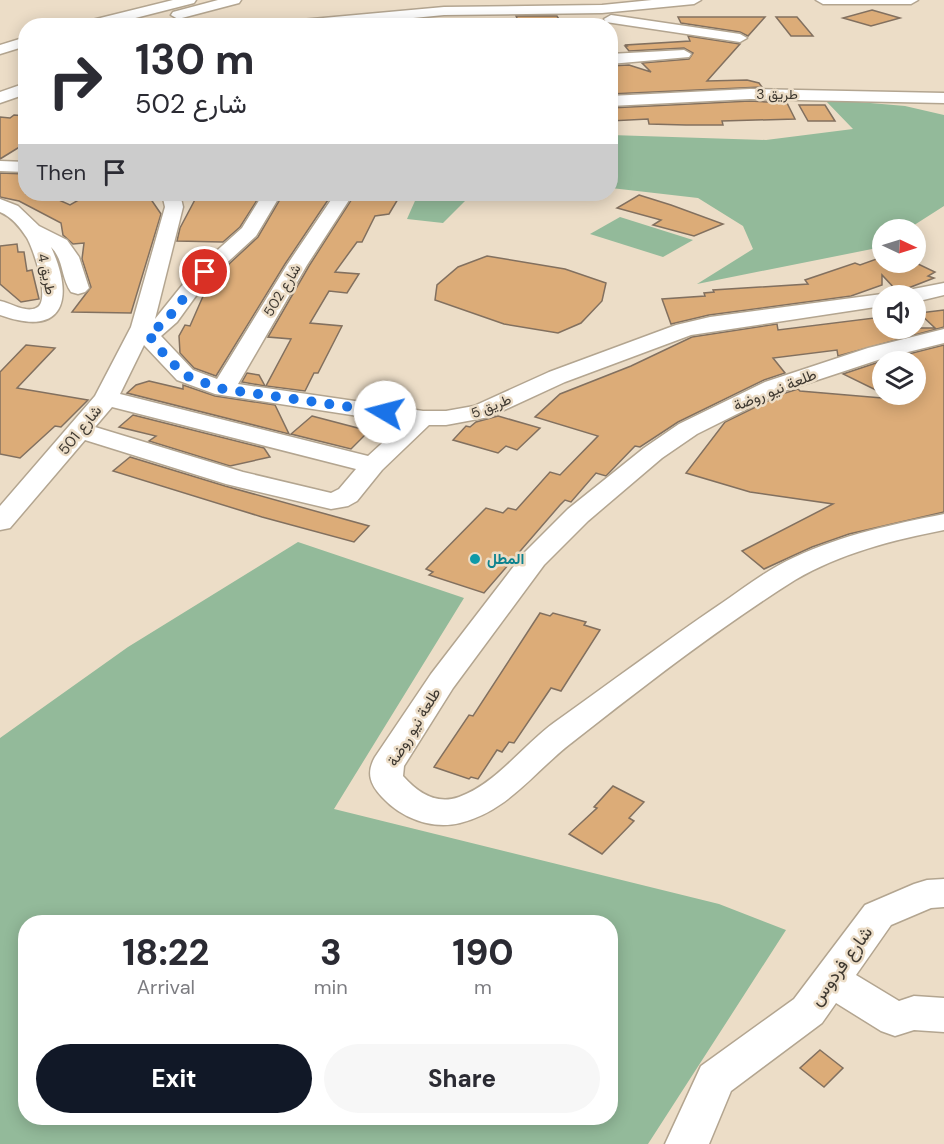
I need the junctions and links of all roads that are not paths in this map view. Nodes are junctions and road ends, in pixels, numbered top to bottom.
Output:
1 (189, 0) edge
2 (234, 0) edge
3 (694, 0) edge
4 (823, 0) edge
5 (911, 0) edge
6 (470, 5) edge
7 (553, 10) junction
8 (178, 15) dead end
9 (117, 18) edge
10 (352, 18) edge
11 (503, 18) edge
12 (606, 18) edge
13 (618, 20) edge
14 (740, 38) dead end
15 (18, 44) edge
16 (0, 50) edge
17 (684, 54) dead end
18 (618, 58) edge
19 (18, 91) edge
20 (0, 98) edge
21 (944, 98) edge
22 (618, 101) edge
23 (0, 107) edge
24 (18, 108) edge
25 (0, 166) edge
26 (18, 167) edge
27 (173, 201) edge
28 (268, 201) edge
29 (339, 201) edge
30 (0, 205) edge
31 (31, 230) junction
32 (78, 288) dead end
33 (944, 290) edge
34 (926, 293) edge
35 (872, 301) edge
36 (0, 307) edge
37 (145, 330) junction
38 (944, 336) edge
39 (223, 389) junction
40 (106, 398) junction
41 (423, 418) junction
42 (80, 430) junction
43 (373, 465) junction
44 (0, 522) edge
45 (944, 522) edge
46 (944, 893) edge
47 (831, 979) junction
48 (944, 1015) edge
49 (687, 1144) edge

1 - 9 street
2 - 8 street
3 - 7 street
4 - 5 street
6 - 7 street
6 - 10 street
6 - 11 street
7 - 12 street
13 - 14 street
15 - 16 street
17 - 18 street
19 - 20 street
21 - 22 street, طريق 3
23 - 24 street
25 - 26 street
27 - 37 street
28 - 37 street
29 - 39 street, شارع 502
30 - 31 street, طريق 4
31 - 32 street
31 - 36 street, طريق 4
33 - 34 street
35 - 41 street, طريق 5
37 - 39 street, طريق 5
37 - 40 street, شارع 501
38 - 45 street, طلعة نيو روضة
39 - 41 street, طريق 5
40 - 42 street, شارع 501
40 - 43 street
41 - 43 street
42 - 43 street
42 - 44 street, شارع 501
46 - 47 street, شارع فردوس
47 - 48 street
47 - 49 street, شارع فردوس

